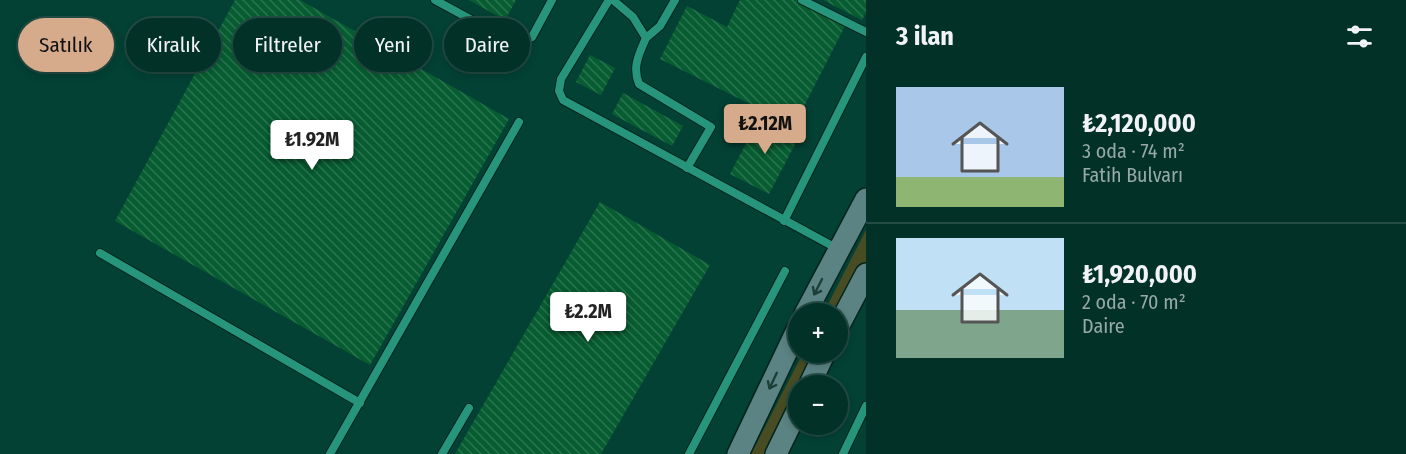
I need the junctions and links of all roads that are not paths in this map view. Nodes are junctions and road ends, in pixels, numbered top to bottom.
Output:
1 (435, 0) edge
2 (552, 0) edge
3 (611, 0) edge
4 (675, 0) edge
5 (802, 0) edge
6 (866, 32) edge
7 (646, 38) junction
8 (866, 57) edge
9 (519, 122) dead end
10 (687, 168) junction
11 (866, 199) edge
12 (784, 221) junction
13 (838, 249) junction
14 (100, 253) dead end
15 (785, 271) dead end
16 (866, 274) edge
17 (811, 303) edge
18 (848, 308) edge
19 (788, 349) edge
20 (360, 403) junction
21 (866, 406) edge
22 (469, 408) dead end
23 (788, 429) edge
24 (330, 454) edge
25 (442, 454) edge
26 (689, 454) edge
27 (738, 454) edge
28 (776, 454) edge
29 (843, 454) edge

1 - 2 lane
3 - 7 lane
3 - 10 lane
4 - 7 lane
5 - 6 lane
7 - 10 lane
8 - 12 lane
9 - 20 lane
10 - 12 lane
11 - 13 main road
12 - 13 lane
13 -> 17 main road
14 - 20 lane
15 - 26 lane
16 - 18 main road
19 -> 27 main road
20 - 24 lane
21 - 29 lane
22 - 25 lane
23 - 28 main road

